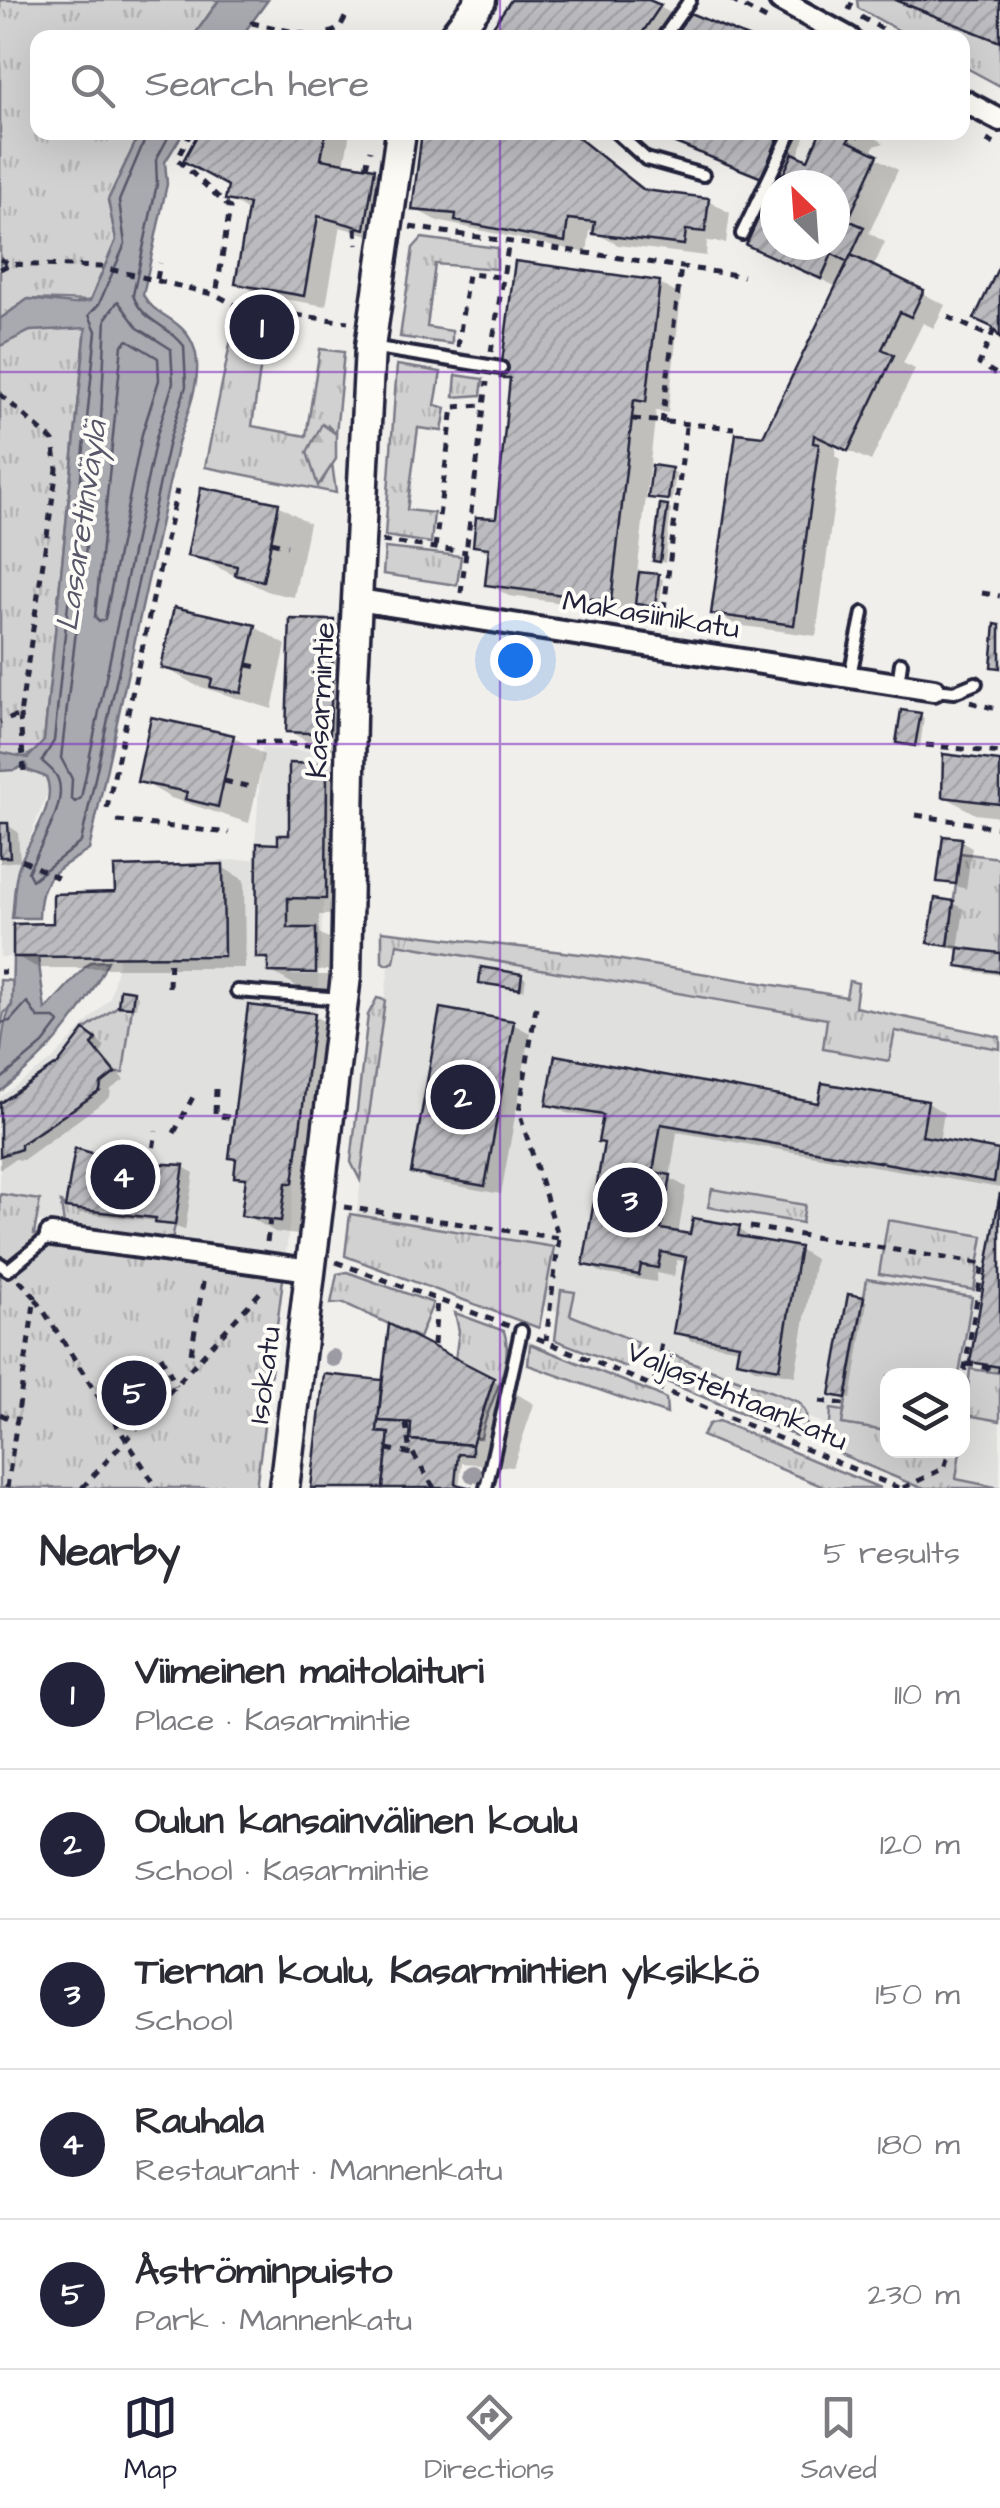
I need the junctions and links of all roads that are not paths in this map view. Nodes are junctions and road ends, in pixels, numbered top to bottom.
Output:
1 (480, 0) edge
2 (690, 0) edge
3 (780, 0) edge
4 (458, 30) edge
5 (669, 30) edge
6 (829, 30) edge
7 (970, 104) edge
8 (1000, 120) edge
9 (400, 140) edge
10 (625, 140) edge
11 (787, 140) edge
12 (703, 175) dead end
13 (742, 234) dead end
14 (371, 336) junction
15 (495, 368) road end
16 (358, 600) junction
17 (863, 612) dead end
18 (850, 675) junction
19 (976, 683) dead end
20 (934, 690) joint
21 (237, 990) dead end
22 (342, 999) junction
23 (51, 1236) joint
24 (310, 1266) junction
25 (4, 1268) edge
26 (521, 1331) road end
27 (284, 1488) edge
28 (486, 1488) edge

1 - 4 street
2 - 5 lane
3 - 6 street
7 - 8 street
9 - 14 street, Kasarmintie
10 - 12 lane
11 - 13 lane
14 - 15 lane
14 - 16 street, Kasarmintie
16 - 18 street, Makasiinikatu
16 - 22 street, Kasarmintie
17 - 18 lane
18 - 20 street, Makasiinikatu
19 - 20 lane
21 - 22 lane
22 - 24 street, Kasarmintie
23 - 24 street
23 - 25 lane
24 - 27 street, Isokatu
26 - 28 lane

